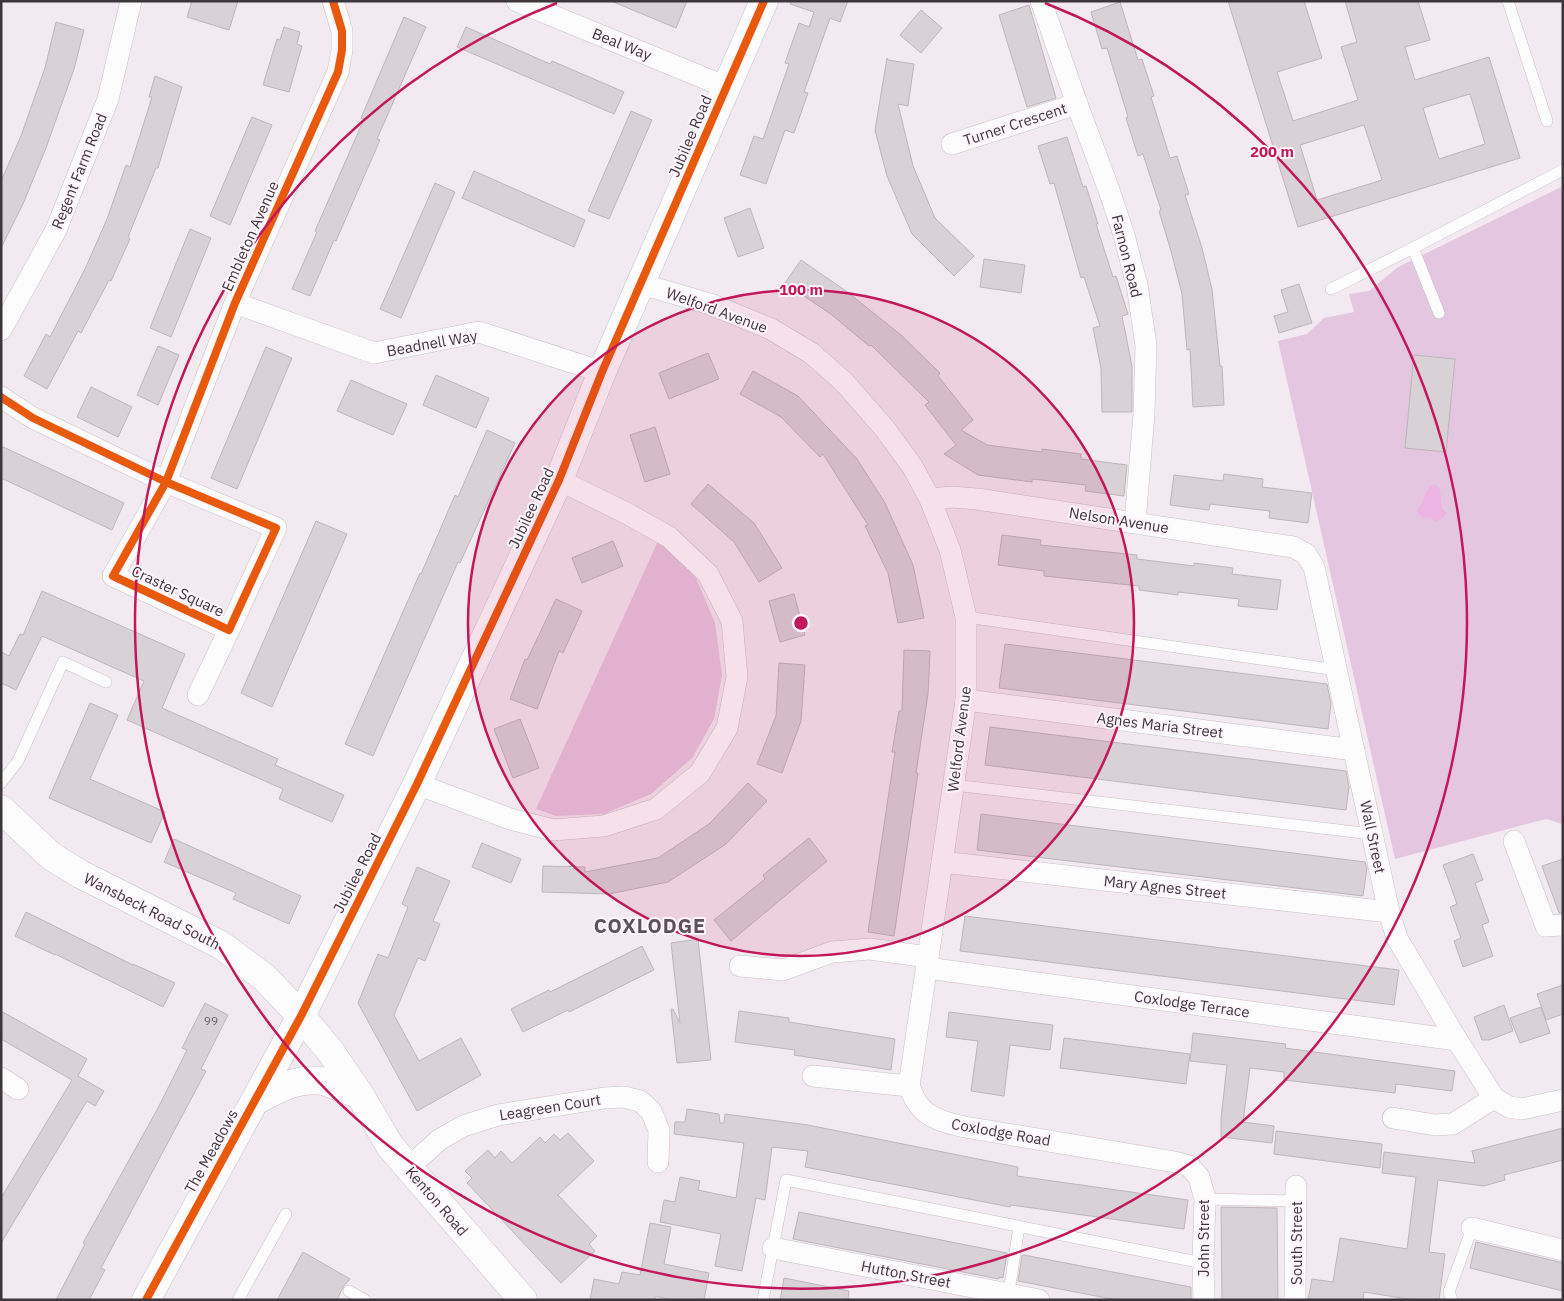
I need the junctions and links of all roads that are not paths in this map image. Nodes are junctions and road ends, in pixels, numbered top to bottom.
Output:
1 (131, 1) edge
2 (333, 1) edge
3 (517, 1) edge
4 (764, 1) edge
5 (1041, 1) edge
6 (1508, 1) edge
7 (726, 87) junction
8 (1077, 104) junction
9 (1547, 121) dead end
10 (952, 144) dead end
11 (1563, 170) edge
12 (1413, 248) junction
13 (641, 284) junction
14 (1331, 289) dead end
15 (235, 303) junction
16 (1438, 313) dead end
17 (1, 330) edge
18 (602, 372) junction
19 (1, 397) edge
20 (560, 480) junction
21 (166, 482) junction
22 (930, 500) junction
23 (1134, 522) junction
24 (1306, 554) joint
25 (966, 617) junction
26 (229, 630) junction
27 (1337, 670) junction
28 (106, 682) dead end
29 (198, 696) dead end
30 (966, 700) junction
31 (1354, 750) junction
32 (1, 783) edge
33 (417, 784) junction
34 (954, 785) junction
35 (1, 809) edge
36 (1372, 834) junction
37 (1514, 841) dead end
38 (942, 862) junction
39 (1389, 912) junction
40 (1563, 925) edge
41 (927, 962) junction
42 (740, 966) dead end
43 (301, 1016) junction
44 (1457, 1040) junction
45 (813, 1076) dead end
46 (909, 1086) junction
47 (360, 1095) junction
48 (1494, 1098) junction
49 (1563, 1100) edge
50 (254, 1101) junction
51 (1393, 1118) dead end
52 (658, 1162) dead end
53 (408, 1168) junction
54 (1199, 1177) joint
55 (1296, 1193) joint
56 (1205, 1199) junction
57 (286, 1214) dead end
58 (1019, 1226) junction
59 (1472, 1228) joint
60 (773, 1248) junction
61 (1563, 1250) edge
62 (1203, 1263) junction
63 (349, 1291) dead end
64 (1008, 1297) edge
65 (146, 1300) edge
66 (238, 1300) edge
67 (365, 1300) edge
68 (523, 1300) edge
69 (763, 1300) edge
70 (1039, 1300) edge
71 (1204, 1300) edge
72 (1295, 1300) edge
73 (1452, 1300) edge

1 - 17 street, Regent Farm Road
2 - 15 street, Embleton Avenue
3 - 7 street, Beal Way
4 - 7 street, Jubilee Road
5 - 8 street, Farnon Road
6 - 9 lane
7 - 13 street, Jubilee Road
8 - 10 street, Turner Crescent
8 - 23 street, Farnon Road
11 - 12 lane
12 - 14 lane
12 - 16 lane
13 - 18 street, Jubilee Road
13 - 22 street, Welford Avenue
15 - 18 street, Beadnell Way
15 - 21 street, Embleton Avenue
18 - 20 street, Jubilee Road
19 - 21 street, Craster Square
20 - 33 street, Jubilee Road
20 - 33 street
21 - 26 street, Craster Square
21 - 26 street, Craster Square
22 - 23 street, Nelson Avenue
22 - 25 street, Welford Avenue
23 - 24 street, Nelson Avenue
24 - 27 street, Wall Street
25 - 27 lane
25 - 30 street, Welford Avenue
26 - 29 street, Craster Square
27 - 31 street, Wall Street
28 - 32 lane
30 - 31 street, Agnes Maria Street
30 - 34 street, Welford Avenue
31 - 36 street, Wall Street
33 - 43 street, Jubilee Road
34 - 36 lane
34 - 38 street, Welford Avenue
35 - 43 street, Wansbeck Road South
36 - 39 street, Wall Street
37 - 40 street
38 - 39 street, Mary Agnes Street
38 - 41 street, Welford Avenue
39 - 44 street, Wall Street
41 - 42 street, Coxlodge Terrace
41 - 44 street, Coxlodge Terrace
41 - 46 street, Welford Avenue
43 - 47 street, Kenton Road
43 - 50 street, The Meadows
44 - 48 street, Wall Street
45 - 46 street
46 - 54 street, Coxlodge Road
47 - 50 street
47 - 53 street, Kenton Road
48 - 49 street
48 - 51 street
50 - 65 street, The Meadows
52 - 53 street, Leagreen Court
53 - 68 street, Kenton Road
54 - 56 street, John Street
55 - 56 lane
55 - 72 street, South Street
56 - 62 street, John Street
57 - 66 lane
58 - 60 lane
58 - 62 lane
58 - 64 lane
59 - 61 street
59 - 73 lane
60 - 64 street, Hutton Street
60 - 69 lane
62 - 71 street, John Street
63 - 67 lane
64 - 70 street, Hutton Street

